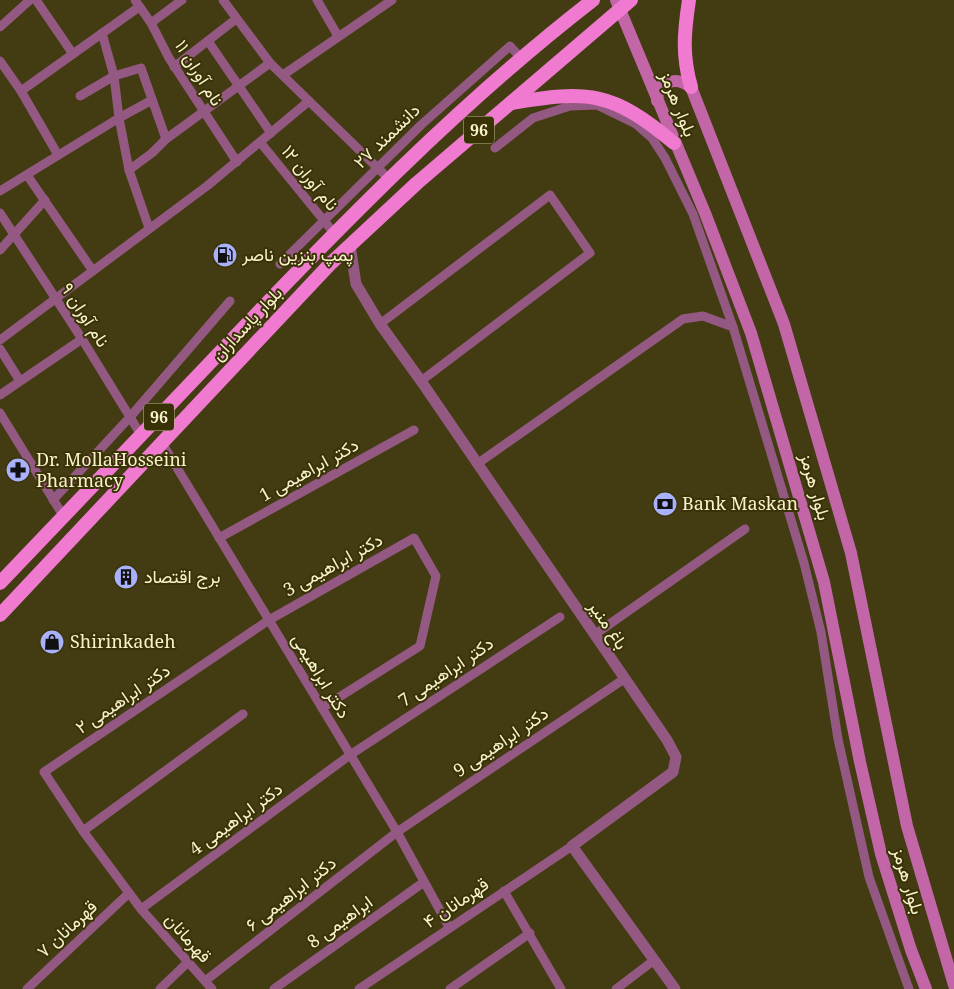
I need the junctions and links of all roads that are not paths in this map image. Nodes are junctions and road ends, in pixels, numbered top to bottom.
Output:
1 (30, 0) edge
2 (36, 0) edge
3 (182, 0) edge
4 (223, 0) edge
5 (317, 0) edge
6 (392, 0) edge
7 (575, 0) edge
8 (594, 0) edge
9 (631, 0) edge
10 (689, 0) edge
11 (137, 3) edge
12 (618, 5) edge
13 (236, 19) junction
14 (151, 23) junction
15 (559, 26) junction
16 (0, 27) edge
17 (102, 33) junction
18 (338, 36) junction
19 (208, 41) junction
20 (73, 54) junction
21 (521, 58) junction
22 (0, 60) edge
23 (270, 64) junction
24 (174, 67) junction
25 (283, 75) junction
26 (114, 76) junction
27 (238, 86) junction
28 (691, 87) junction
29 (20, 92) junction
30 (80, 96) dead end
31 (152, 100) junction
32 (309, 101) junction
33 (657, 101) junction
34 (510, 104) junction
35 (203, 111) junction
36 (119, 118) junction
37 (271, 133) junction
38 (166, 139) junction
39 (260, 142) junction
40 (674, 143) junction
41 (495, 148) dead end
42 (58, 155) junction
43 (237, 162) junction
44 (376, 169) junction
45 (129, 170) junction
46 (27, 175) junction
47 (388, 179) junction
48 (0, 190) edge
49 (45, 200) junction
50 (0, 213) edge
51 (323, 220) junction
52 (149, 228) junction
53 (334, 233) junction
54 (13, 234) junction
55 (350, 245) junction
56 (0, 250) edge
57 (280, 264) dead end
58 (93, 271) junction
59 (56, 300) junction
60 (230, 301) dead end
61 (380, 324) junction
62 (733, 327) junction
63 (82, 339) junction
64 (0, 340) edge
65 (0, 349) edge
66 (20, 381) junction
67 (421, 381) junction
68 (0, 395) edge
69 (1, 417) edge
70 (130, 417) junction
71 (414, 430) dead end
72 (141, 435) junction
73 (162, 443) junction
74 (477, 464) junction
75 (53, 500) junction
76 (64, 517) junction
77 (746, 529) dead end
78 (219, 538) junction
79 (0, 584) edge
80 (0, 615) edge
81 (560, 616) dead end
82 (269, 620) junction
83 (594, 634) junction
84 (624, 679) junction
85 (322, 708) junction
86 (243, 714) dead end
87 (350, 755) junction
88 (44, 772) joint
89 (83, 831) junction
90 (397, 832) junction
91 (572, 846) junction
92 (424, 882) junction
93 (504, 891) junction
94 (129, 893) junction
95 (141, 909) junction
96 (450, 927) junction
97 (530, 933) junction
98 (653, 961) junction
99 (187, 962) junction
100 (205, 981) junction
101 (954, 984) edge
102 (27, 989) edge
103 (160, 989) edge
104 (212, 989) edge
105 (274, 989) edge
106 (359, 989) edge
107 (450, 989) edge
108 (561, 989) edge
109 (616, 989) edge
110 (675, 989) edge
111 (909, 989) edge
112 (926, 989) edge

1 - 16 street
2 - 20 street
3 - 14 street
4 - 13 street
5 - 18 street
6 - 18 street
7 - 15 highway
8 - 15 highway, بلوار پاسداران / 96
9 - 12 highway, بلوار پاسداران / 96
10 - 28 highway
11 - 14 street, نام آوران ۱۱
11 - 17 street
12 - 33 main road, بلوار هرمز
12 - 34 highway, بلوار پاسداران / 96
13 - 19 street
13 - 23 street
14 - 24 street, نام آوران ۱۱
15 - 21 highway, بلوار پاسداران / 96
17 - 20 street
17 - 26 street
18 - 25 street
19 - 24 street
19 - 27 street, نام آوران ۱۲
20 - 29 street
21 - 44 street, دانشمند ۲۷
21 - 47 highway, بلوار پاسداران / 96
22 - 29 street
23 - 25 street
23 - 27 street
24 - 35 street, نام آوران ۱۱
25 - 32 street
26 - 30 street
26 - 31 street
26 - 36 street
27 - 35 street
27 - 37 street, نام آوران ۱۲
28 - 33 main road
28 - 101 main road, بلوار هرمز
29 - 42 street
31 - 36 street
31 - 38 street
32 - 37 street
32 - 44 street
33 - 40 main road, بلوار هرمز
34 - 40 highway
34 - 55 highway, بلوار پاسداران / 96
35 - 38 street
35 - 43 street, نام آوران ۱۱
36 - 42 street
36 - 45 street
37 - 39 street
38 - 45 street
39 - 43 street
39 - 51 street, نام آوران ۱۲
40 - 112 main road, بلوار هرمز
41 - 62 street
42 - 46 street
43 - 52 street
44 - 47 street
44 - 51 street, دانشمند ۲۷
45 - 52 street
46 - 48 street
46 - 49 street
47 - 53 highway, بلوار پاسداران / 96
49 - 54 street
49 - 58 street
50 - 54 street, نام آوران ۹
51 - 53 street, نام آوران ۱۲
51 - 57 street, دانشمند ۲۷
52 - 58 street
53 - 72 highway, بلوار پاسداران / 96
54 - 56 street
54 - 59 street, نام آوران ۹
55 - 61 street, باغ منیر
55 - 73 highway, بلوار پاسداران / 96
58 - 59 street
59 - 63 street, نام آوران ۹
59 - 64 street
60 - 70 street
61 - 67 street, باغ منیر
61 - 67 street
62 - 74 street
62 - 111 street
63 - 66 street
63 - 70 street, نام آوران ۹
65 - 66 street
66 - 68 street
67 - 74 street, باغ منیر
69 - 75 street
70 - 72 street, نام آوران ۹
70 - 75 street
71 - 78 street, دکتر ابراهیمی 1
72 - 76 highway, بلوار پاسداران / 96
73 - 78 street, دکتر ابراهیمی
73 - 80 highway, بلوار پاسداران / 96
74 - 83 street, باغ منیر
75 - 76 street
76 - 79 highway, بلوار پاسداران / 96
77 - 83 street
78 - 82 street, دکتر ابراهیمی
81 - 87 street, دکتر ابراهیمی 7
82 - 85 street, دکتر ابراهیمی
82 - 85 street, دکتر ابراهیمی 3
82 - 88 street, دکتر ابراهیمی ۲
83 - 84 street, باغ منیر
84 - 90 street, دکتر ابراهیمی 9
84 - 91 street, باغ منیر
85 - 87 street, دکتر ابراهیمی
86 - 89 street
87 - 90 street, دکتر ابراهیمی
87 - 95 street, دکتر ابراهیمی 4
88 - 89 street, قهرمانان
89 - 94 street, قهرمانان
90 - 92 street, دکتر ابراهیمی
90 - 100 street, دکتر ابراهیمی ۶
91 - 93 street, قهرمانان ۴
91 - 98 street
92 - 96 street, دکتر ابراهیمی
92 - 105 street, ابراهیمی 8
93 - 96 street, قهرمانان ۴
93 - 97 street
94 - 95 street, قهرمانان
94 - 102 street, قهرمانان ۷
95 - 99 street, قهرمانان
96 - 106 street, قهرمانان ۴
97 - 107 street
97 - 108 street
98 - 109 street
98 - 110 street
99 - 100 street, قهرمانان
99 - 103 street
100 - 104 street, قهرمانان

